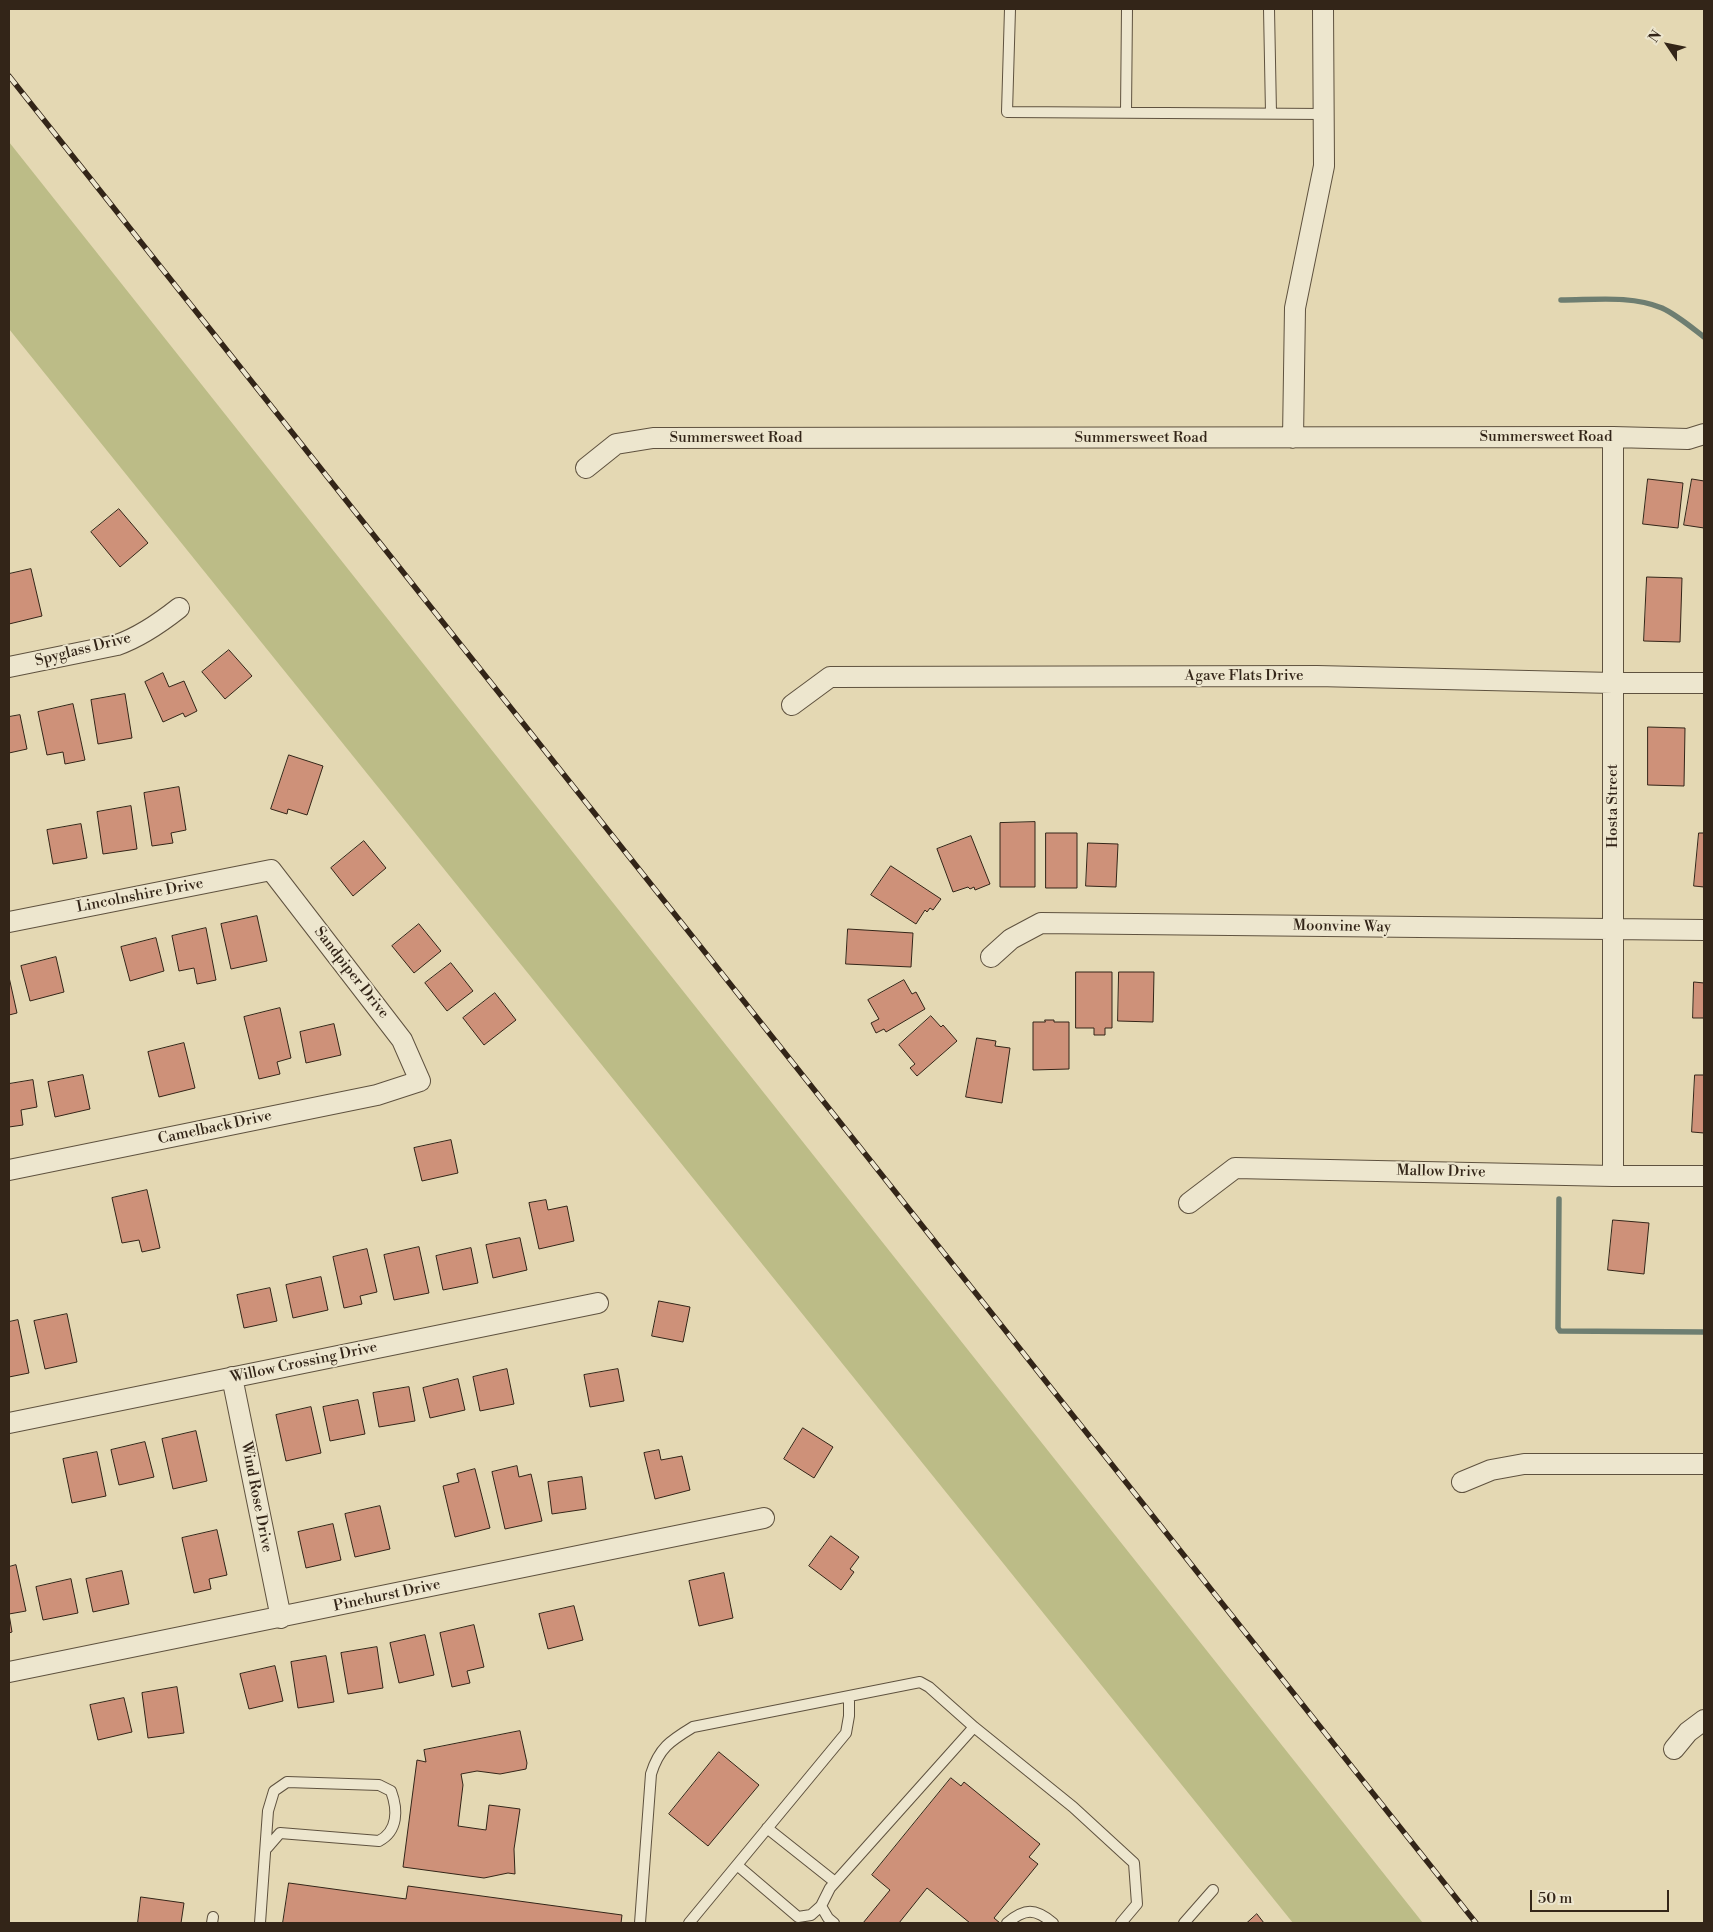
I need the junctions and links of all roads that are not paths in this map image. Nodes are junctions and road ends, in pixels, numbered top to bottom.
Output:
1 (1010, 9) edge
2 (1127, 9) edge
3 (1269, 9) edge
4 (1323, 9) edge
5 (1126, 112) junction
6 (1271, 113) junction
7 (1324, 114) junction
8 (1704, 434) edge
9 (1613, 437) junction
10 (1293, 438) junction
11 (586, 468) dead end
12 (180, 608) dead end
13 (9, 667) edge
14 (1613, 683) junction
15 (1704, 683) edge
16 (792, 705) dead end
17 (272, 870) joint
18 (9, 922) edge
19 (1612, 930) junction
20 (1704, 930) edge
21 (991, 957) dead end
22 (420, 1081) joint
23 (9, 1170) edge
24 (1613, 1176) junction
25 (1704, 1176) edge
26 (1189, 1203) dead end
27 (598, 1303) dead end
28 (232, 1377) junction
29 (9, 1423) edge
30 (1704, 1464) edge
31 (1462, 1482) dead end
32 (764, 1518) dead end
33 (281, 1618) junction
34 (9, 1672) edge
35 (849, 1697) junction
36 (1704, 1720) edge
37 (974, 1727) junction
38 (1674, 1749) dead end
39 (767, 1828) junction
40 (267, 1848) junction
41 (737, 1865) junction
42 (835, 1882) junction
43 (1213, 1890) dead end
44 (821, 1906) junction
45 (260, 1923) edge
46 (640, 1923) edge
47 (689, 1923) edge
48 (834, 1923) edge
49 (1007, 1923) edge
50 (1053, 1923) edge
51 (1121, 1923) edge
52 (1184, 1923) edge

1 - 5 lane
2 - 5 lane
3 - 6 lane
4 - 7 street
5 - 6 lane
6 - 7 lane
7 - 10 street
8 - 9 street, Summersweet Road
9 - 10 street, Summersweet Road
9 - 14 street, Hosta Street
10 - 11 street, Summersweet Road
12 - 13 street, Spyglass Drive
14 - 15 street, Agave Flats Drive
14 - 16 street, Agave Flats Drive
14 - 19 street, Hosta Street
17 - 18 street, Lincolnshire Drive
17 - 22 street, Sandpiper Drive
19 - 20 street, Moonvine Way
19 - 21 street, Moonvine Way
19 - 24 street, Hosta Street
22 - 23 street, Camelback Drive
24 - 25 street, Mallow Drive
24 - 26 street, Mallow Drive
27 - 28 street, Willow Crossing Drive
28 - 29 street, Willow Crossing Drive
28 - 33 street, Wind Rose Drive
30 - 31 street
32 - 33 street, Pinehurst Drive
33 - 34 street, Pinehurst Drive
35 - 37 lane
35 - 39 lane
35 - 46 lane
36 - 38 street
37 - 42 lane
37 - 51 lane
39 - 41 lane
39 - 42 lane
40 - 40 lane
40 - 45 lane
41 - 44 lane
41 - 47 lane
42 - 44 lane
43 - 52 lane
44 - 48 lane
49 - 50 lane

